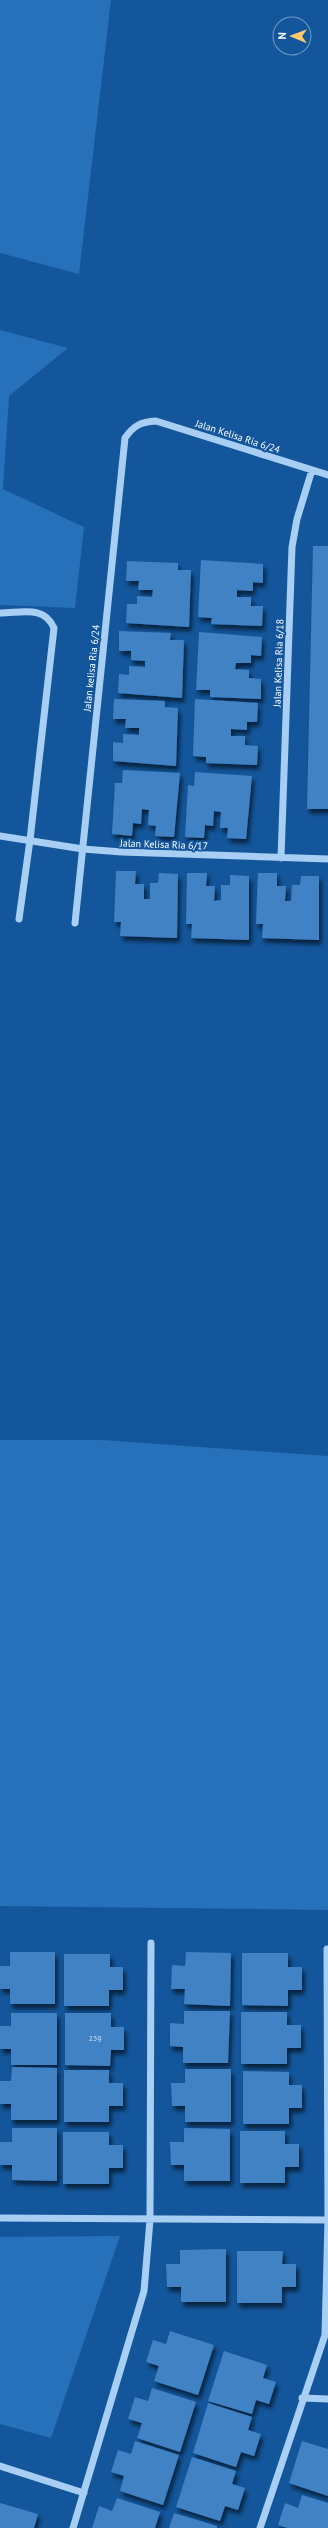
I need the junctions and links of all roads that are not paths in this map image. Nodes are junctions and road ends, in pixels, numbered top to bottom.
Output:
1 (142, 422) joint
2 (312, 470) junction
3 (328, 475) edge
4 (0, 613) edge
5 (0, 617) edge
6 (0, 836) edge
7 (30, 840) junction
8 (83, 849) junction
9 (281, 858) junction
10 (328, 859) edge
11 (18, 919) dead end
12 (75, 923) dead end
13 (151, 1943) dead end
14 (327, 1949) dead end
15 (0, 2218) edge
16 (150, 2220) junction
17 (328, 2220) edge
18 (302, 2398) junction
19 (328, 2399) edge
20 (0, 2466) edge
21 (84, 2493) junction
22 (73, 2528) edge
23 (260, 2528) edge

1 - 2 street, Jalan Kelisa Ria 6/24
1 - 8 street, Jalan kelisa Ria 6/24
2 - 3 street, Jalan Kelisa Ria 6/24
2 - 9 street, Jalan Kelisa Ria 6/18
4 - 5 street
4 - 7 street
6 - 7 street, Jalan Kelisa Ria 6/17
7 - 8 street, Jalan Kelisa Ria 6/17
7 - 11 street
8 - 9 street, Jalan Kelisa Ria 6/17
8 - 12 street, Jalan kelisa Ria 6/24
9 - 10 street, Jalan Kelisa Ria 6/17
13 - 16 street
14 - 17 street
15 - 16 street
16 - 17 street
16 - 21 street
17 - 18 street
18 - 19 street
18 - 23 street
20 - 21 street
21 - 22 street

